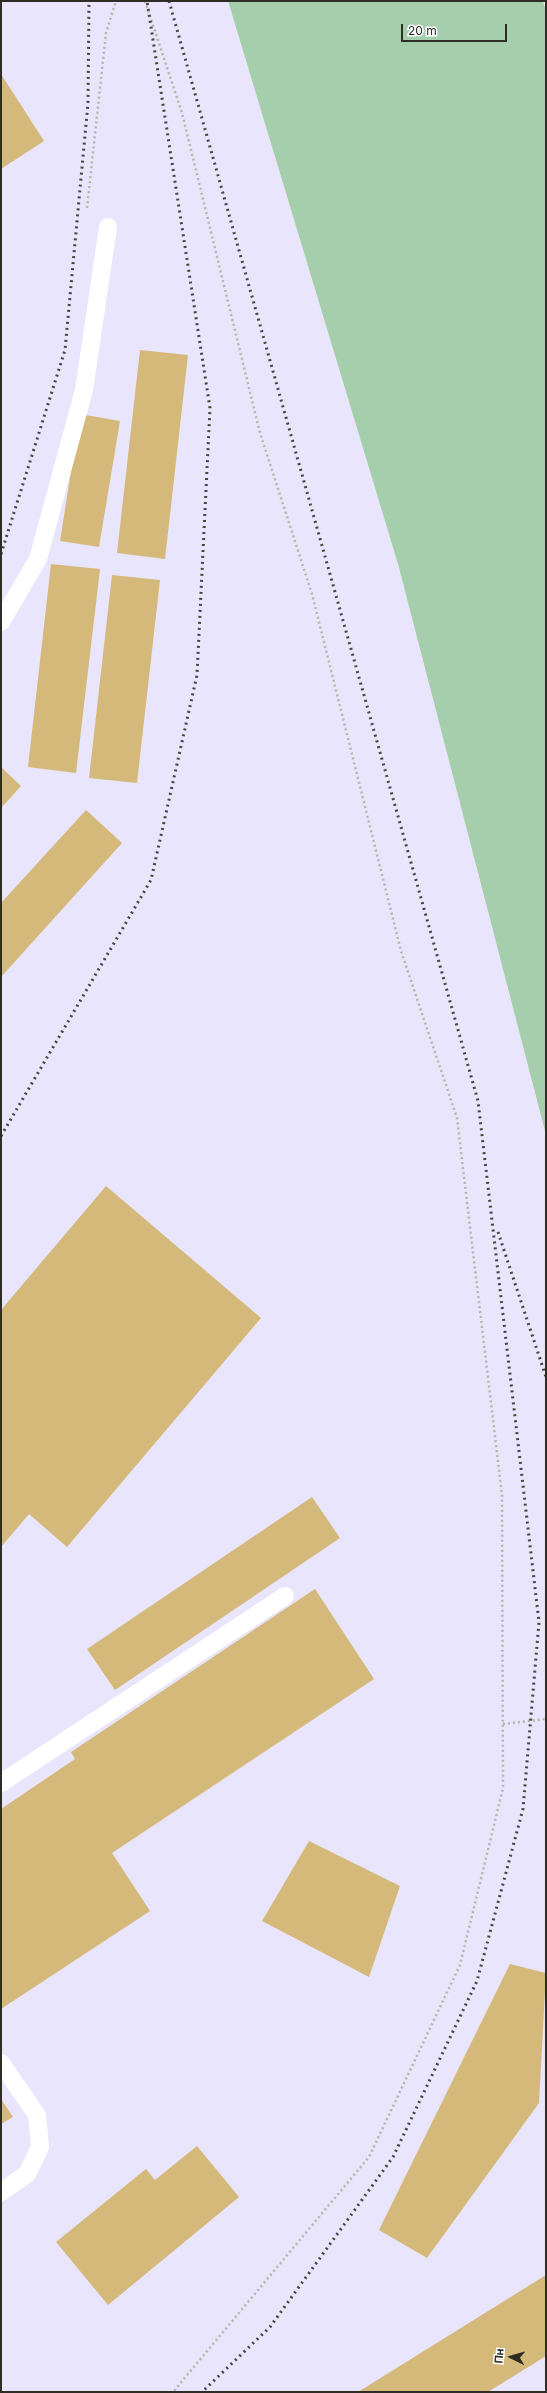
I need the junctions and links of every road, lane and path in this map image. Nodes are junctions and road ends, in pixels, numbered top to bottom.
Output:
1 (145, 1) edge
2 (108, 227) dead end
3 (1, 622) edge
4 (285, 1596) dead end
5 (546, 1719) edge
6 (503, 1724) junction
7 (1, 1783) edge
8 (1, 2062) edge
9 (1, 2192) edge
10 (173, 2392) edge

1 - 6 path
2 - 3 lane
4 - 7 lane
5 - 6 path
6 - 10 path
8 - 9 lane

